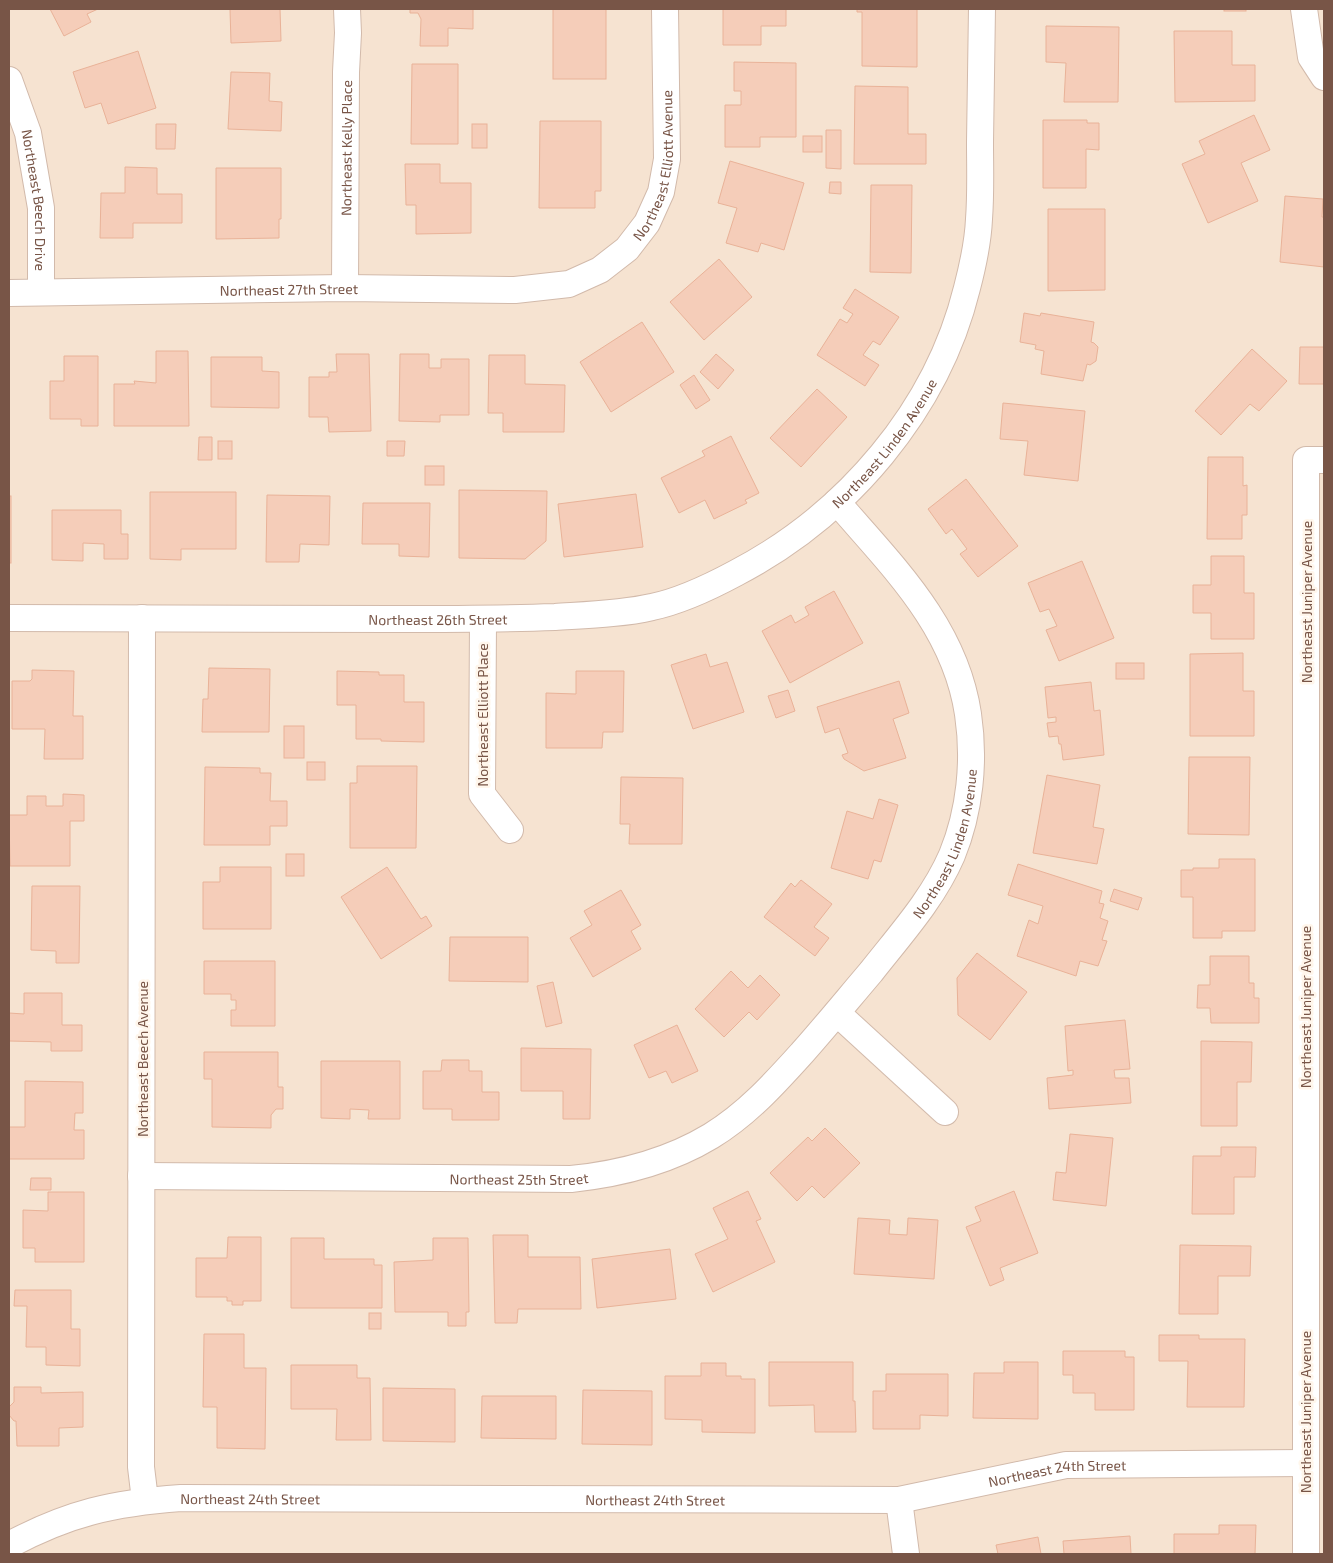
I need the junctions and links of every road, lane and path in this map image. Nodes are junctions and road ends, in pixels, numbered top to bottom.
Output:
1 (347, 9) edge
2 (664, 9) edge
3 (982, 9) edge
4 (1304, 9) edge
5 (1324, 77) edge
6 (9, 80) edge
7 (570, 284) joint
8 (345, 288) junction
9 (9, 292) edge
10 (41, 292) junction
11 (1315, 460) edge
12 (837, 502) junction
13 (9, 618) edge
14 (142, 618) junction
15 (483, 620) junction
16 (510, 830) dead end
17 (837, 1013) junction
18 (945, 1112) dead end
19 (141, 1176) junction
20 (1305, 1463) junction
21 (145, 1500) junction
22 (899, 1500) junction
23 (9, 1545) edge
24 (906, 1554) edge
25 (1306, 1554) edge

1 - 8 street, Northeast Kelly Place
2 - 7 street, Northeast Elliott Avenue
3 - 12 street, Northeast Linden Avenue
4 - 5 street
6 - 10 street, Northeast Beech Drive
7 - 8 street, Northeast 27th Street
8 - 10 street, Northeast 27th Street
9 - 10 street, Northeast 27th Street
11 - 20 street, Northeast Juniper Avenue
12 - 15 street, Northeast 26th Street
12 - 17 street, Northeast Linden Avenue
13 - 14 street, Northeast 26th Street
14 - 15 street, Northeast 26th Street
14 - 19 street, Northeast Beech Avenue
15 - 16 street, Northeast Elliott Place
17 - 18 street
17 - 19 street, Northeast 25th Street
19 - 21 street, Northeast Beech Avenue
20 - 22 street, Northeast 24th Street
20 - 25 street, Northeast Juniper Avenue
21 - 22 street, Northeast 24th Street
21 - 23 street, Northeast 24th Street
22 - 24 street

